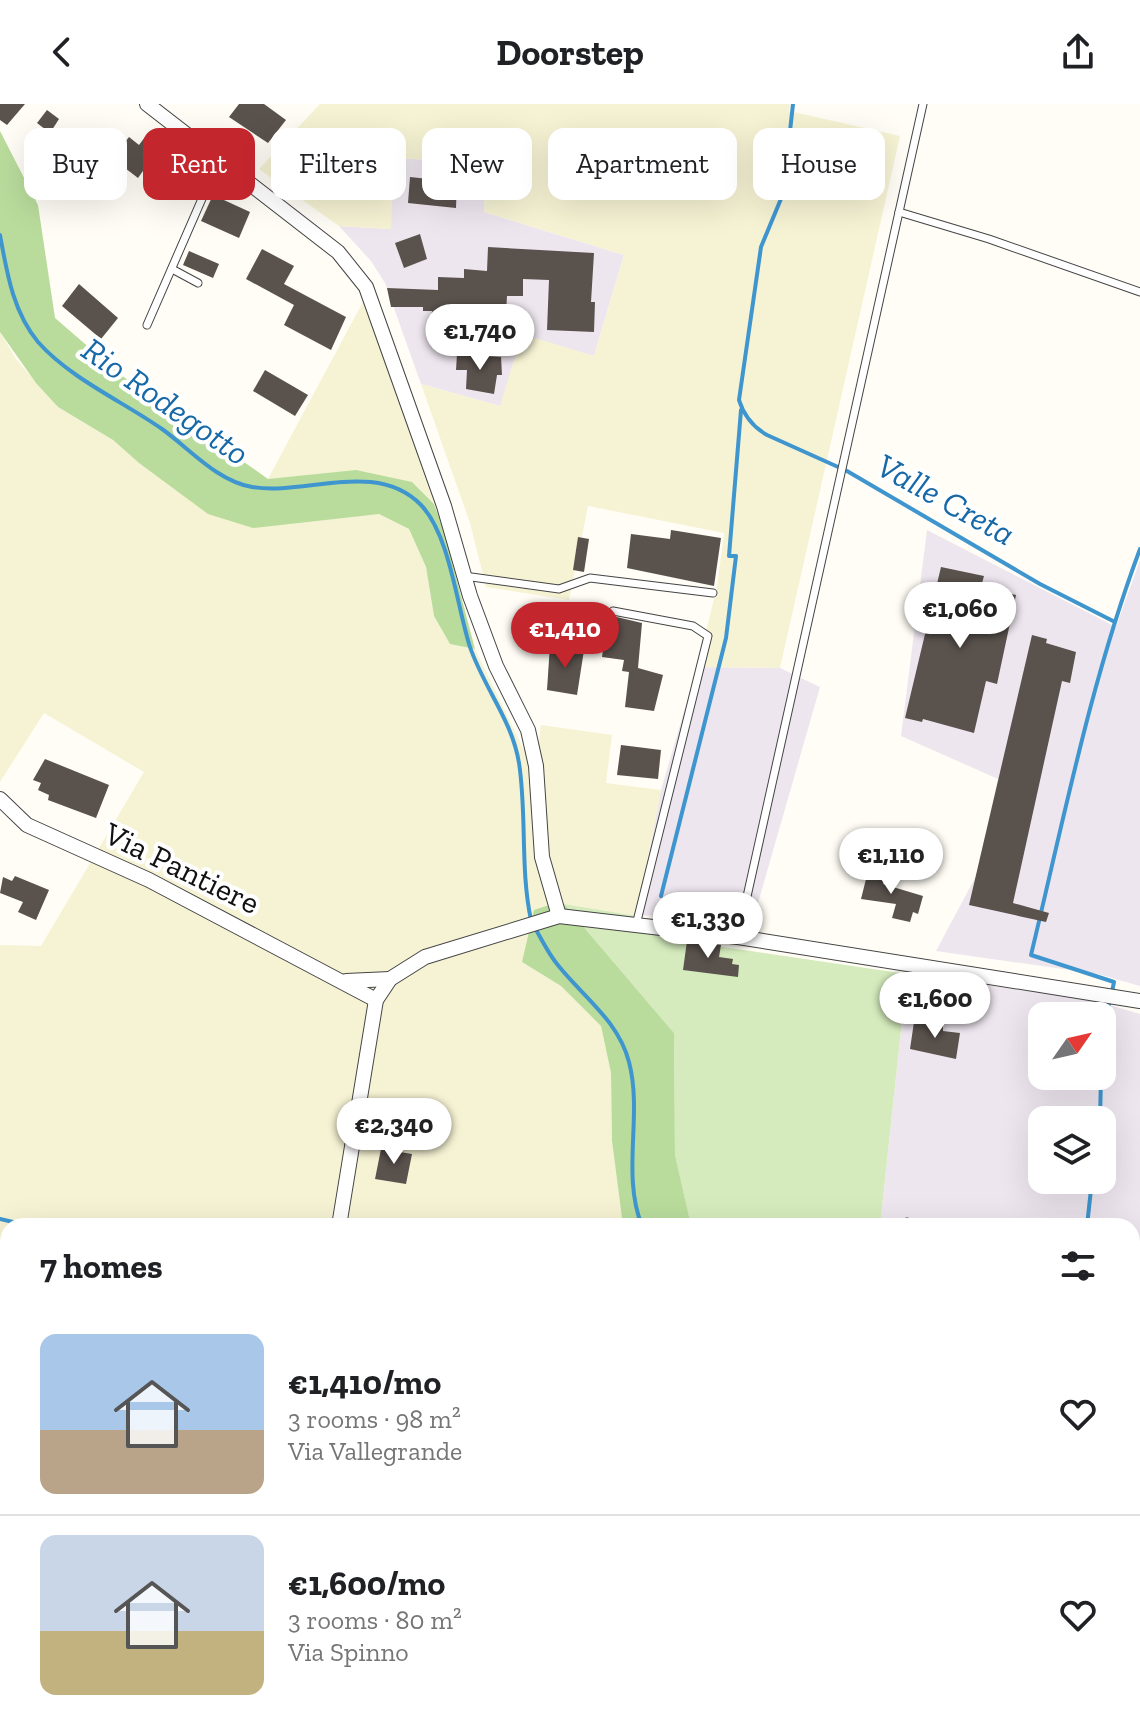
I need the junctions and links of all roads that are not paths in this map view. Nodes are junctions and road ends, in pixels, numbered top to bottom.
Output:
1 (147, 104) edge
2 (923, 104) edge
3 (176, 128) edge
4 (255, 190) edge
5 (202, 200) edge
6 (899, 212) junction
7 (172, 269) junction
8 (198, 283) dead end
9 (1140, 292) edge
10 (147, 325) dead end
11 (464, 576) junction
12 (713, 593) dead end
13 (613, 611) dead end
14 (0, 799) edge
15 (559, 916) junction
16 (636, 928) junction
17 (738, 937) junction
18 (390, 979) junction
19 (346, 981) junction
20 (376, 1000) junction
21 (1140, 1001) edge
22 (340, 1218) edge

1 - 3 street
2 - 6 lane
4 - 11 street
5 - 7 lane
6 - 9 lane
6 - 17 lane
7 - 8 lane
7 - 10 lane
11 - 12 lane
11 - 15 street
13 - 16 lane
14 - 19 street, Via Pantiere
15 - 16 street
15 - 18 street
16 - 17 street
17 - 21 street
18 - 19 street, Via Pantiere
18 - 20 street
19 - 20 street, Via Pantiere
20 - 22 street

